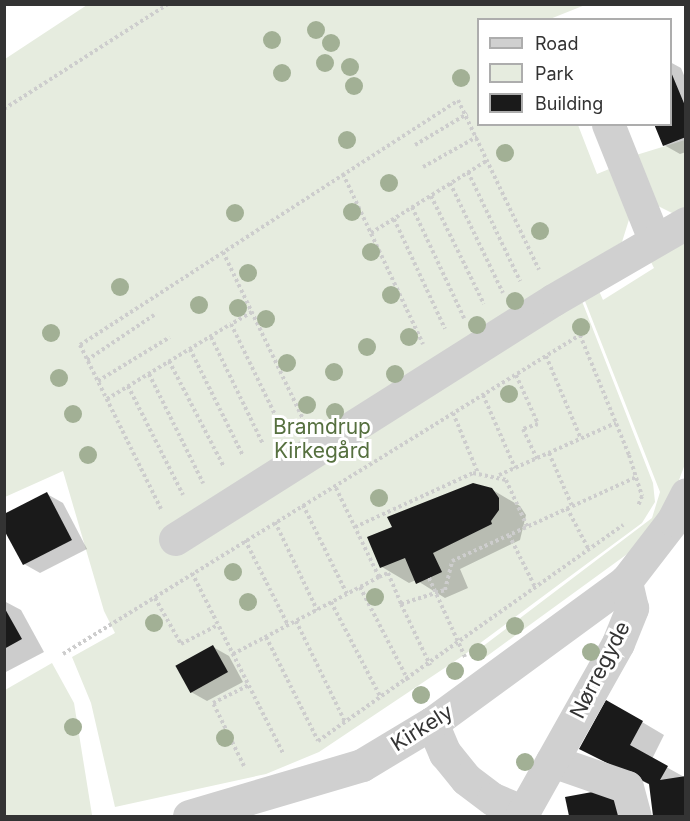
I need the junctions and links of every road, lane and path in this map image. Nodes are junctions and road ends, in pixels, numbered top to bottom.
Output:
1 (168, 4) edge
2 (4, 109) edge
3 (467, 114) junction
4 (609, 126) edge
5 (477, 137) junction
6 (415, 145) dead end
7 (488, 160) junction
8 (423, 167) dead end
9 (468, 172) junction
10 (343, 174) junction
11 (450, 183) junction
12 (431, 196) junction
13 (412, 207) junction
14 (394, 219) junction
15 (686, 223) edge
16 (371, 233) junction
17 (654, 239) junction
18 (252, 312) dead end
19 (154, 315) dead end
20 (231, 324) junction
21 (211, 336) junction
22 (497, 336) junction
23 (170, 338) dead end
24 (190, 349) junction
25 (546, 356) junction
26 (87, 360) junction
27 (169, 362) junction
28 (149, 374) junction
29 (516, 375) junction
30 (98, 381) junction
31 (128, 386) junction
32 (483, 395) junction
33 (107, 399) junction
34 (453, 413) junction
35 (616, 423) junction
36 (581, 439) junction
37 (549, 453) junction
38 (537, 459) junction
39 (515, 468) junction
40 (478, 474) junction
41 (499, 476) junction
42 (636, 477) junction
43 (686, 494) edge
44 (238, 500) junction
45 (303, 505) junction
46 (570, 507) junction
47 (636, 511) dead end
48 (632, 519) dead end
49 (275, 522) junction
50 (527, 526) junction
51 (355, 527) dead end
52 (509, 535) junction
53 (245, 540) junction
54 (590, 550) junction
55 (192, 573) junction
56 (379, 577) dead end
57 (429, 578) dead end
58 (626, 581) junction
59 (360, 587) dead end
60 (536, 589) junction
61 (435, 593) junction
62 (347, 594) dead end
63 (155, 598) junction
64 (331, 602) dead end
65 (401, 604) junction
66 (317, 610) dead end
67 (296, 621) dead end
68 (219, 625) junction
69 (288, 625) dead end
70 (266, 637) dead end
71 (459, 645) junction
72 (63, 654) dead end
73 (430, 665) junction
74 (408, 680) junction
75 (249, 685) junction
76 (381, 698) junction
77 (345, 722) junction
78 (432, 723) junction
79 (318, 741) junction
80 (313, 744) dead end
81 (294, 752) dead end
82 (284, 756) junction
83 (274, 759) dead end
84 (552, 761) junction
85 (254, 764) dead end
86 (300, 786) junction
87 (522, 814) edge
88 (189, 816) edge
89 (635, 816) edge

1 - 2 path
3 - 5 path
3 - 6 path
3 - 10 path
4 - 17 street
5 - 7 path
5 - 8 path
7 - 9 path
7 - 22 path
9 - 11 path
9 - 22 path
10 - 16 path
10 - 26 path
11 - 12 path
11 - 22 path
12 - 13 path
12 - 22 path
13 - 14 path
13 - 22 path
14 - 16 path
14 - 22 path
15 - 17 street
16 - 22 path
17 - 22 street
18 - 20 path
19 - 26 path
20 - 21 path
20 - 44 path
21 - 24 path
21 - 44 path
22 - 44 street
23 - 30 path
24 - 27 path
24 - 44 path
25 - 29 path
25 - 35 path
25 - 36 path
26 - 30 path
27 - 28 path
27 - 44 path
28 - 31 path
28 - 44 path
29 - 32 path
29 - 38 path
30 - 33 path
31 - 33 path
31 - 44 path
32 - 34 path
32 - 39 path
33 - 44 path
34 - 40 path
34 - 45 path
35 - 36 path
35 - 42 path
36 - 37 path
37 - 38 path
37 - 46 path
38 - 39 path
39 - 41 path
40 - 41 path
40 - 51 path
41 - 50 path
42 - 46 path
42 - 47 path
43 - 58 street
44 - 55 path
45 - 49 path
45 - 62 path
46 - 50 path
46 - 54 path
48 - 54 path
49 - 53 path
49 - 66 path
50 - 52 path
52 - 60 path
52 - 61 path
53 - 55 path
53 - 69 path
54 - 60 path
55 - 63 path
55 - 68 path
56 - 65 path
57 - 61 path
58 - 78 street, Kirkely
58 - 84 street, Nørregyde
59 - 74 path
60 - 71 path
61 - 65 path
61 - 71 path
63 - 68 path
63 - 72 path
64 - 76 path
65 - 73 path
67 - 77 path
68 - 75 path
70 - 79 path
71 - 73 path
73 - 74 path
74 - 76 path
75 - 82 path
75 - 85 path
76 - 77 path
77 - 79 path
78 - 86 street, Kirkely
78 - 87 street
79 - 80 path
81 - 82 path
82 - 83 path
82 - 86 path
84 - 87 street, Nørregyde
84 - 89 street
86 - 88 street, Kirkely

